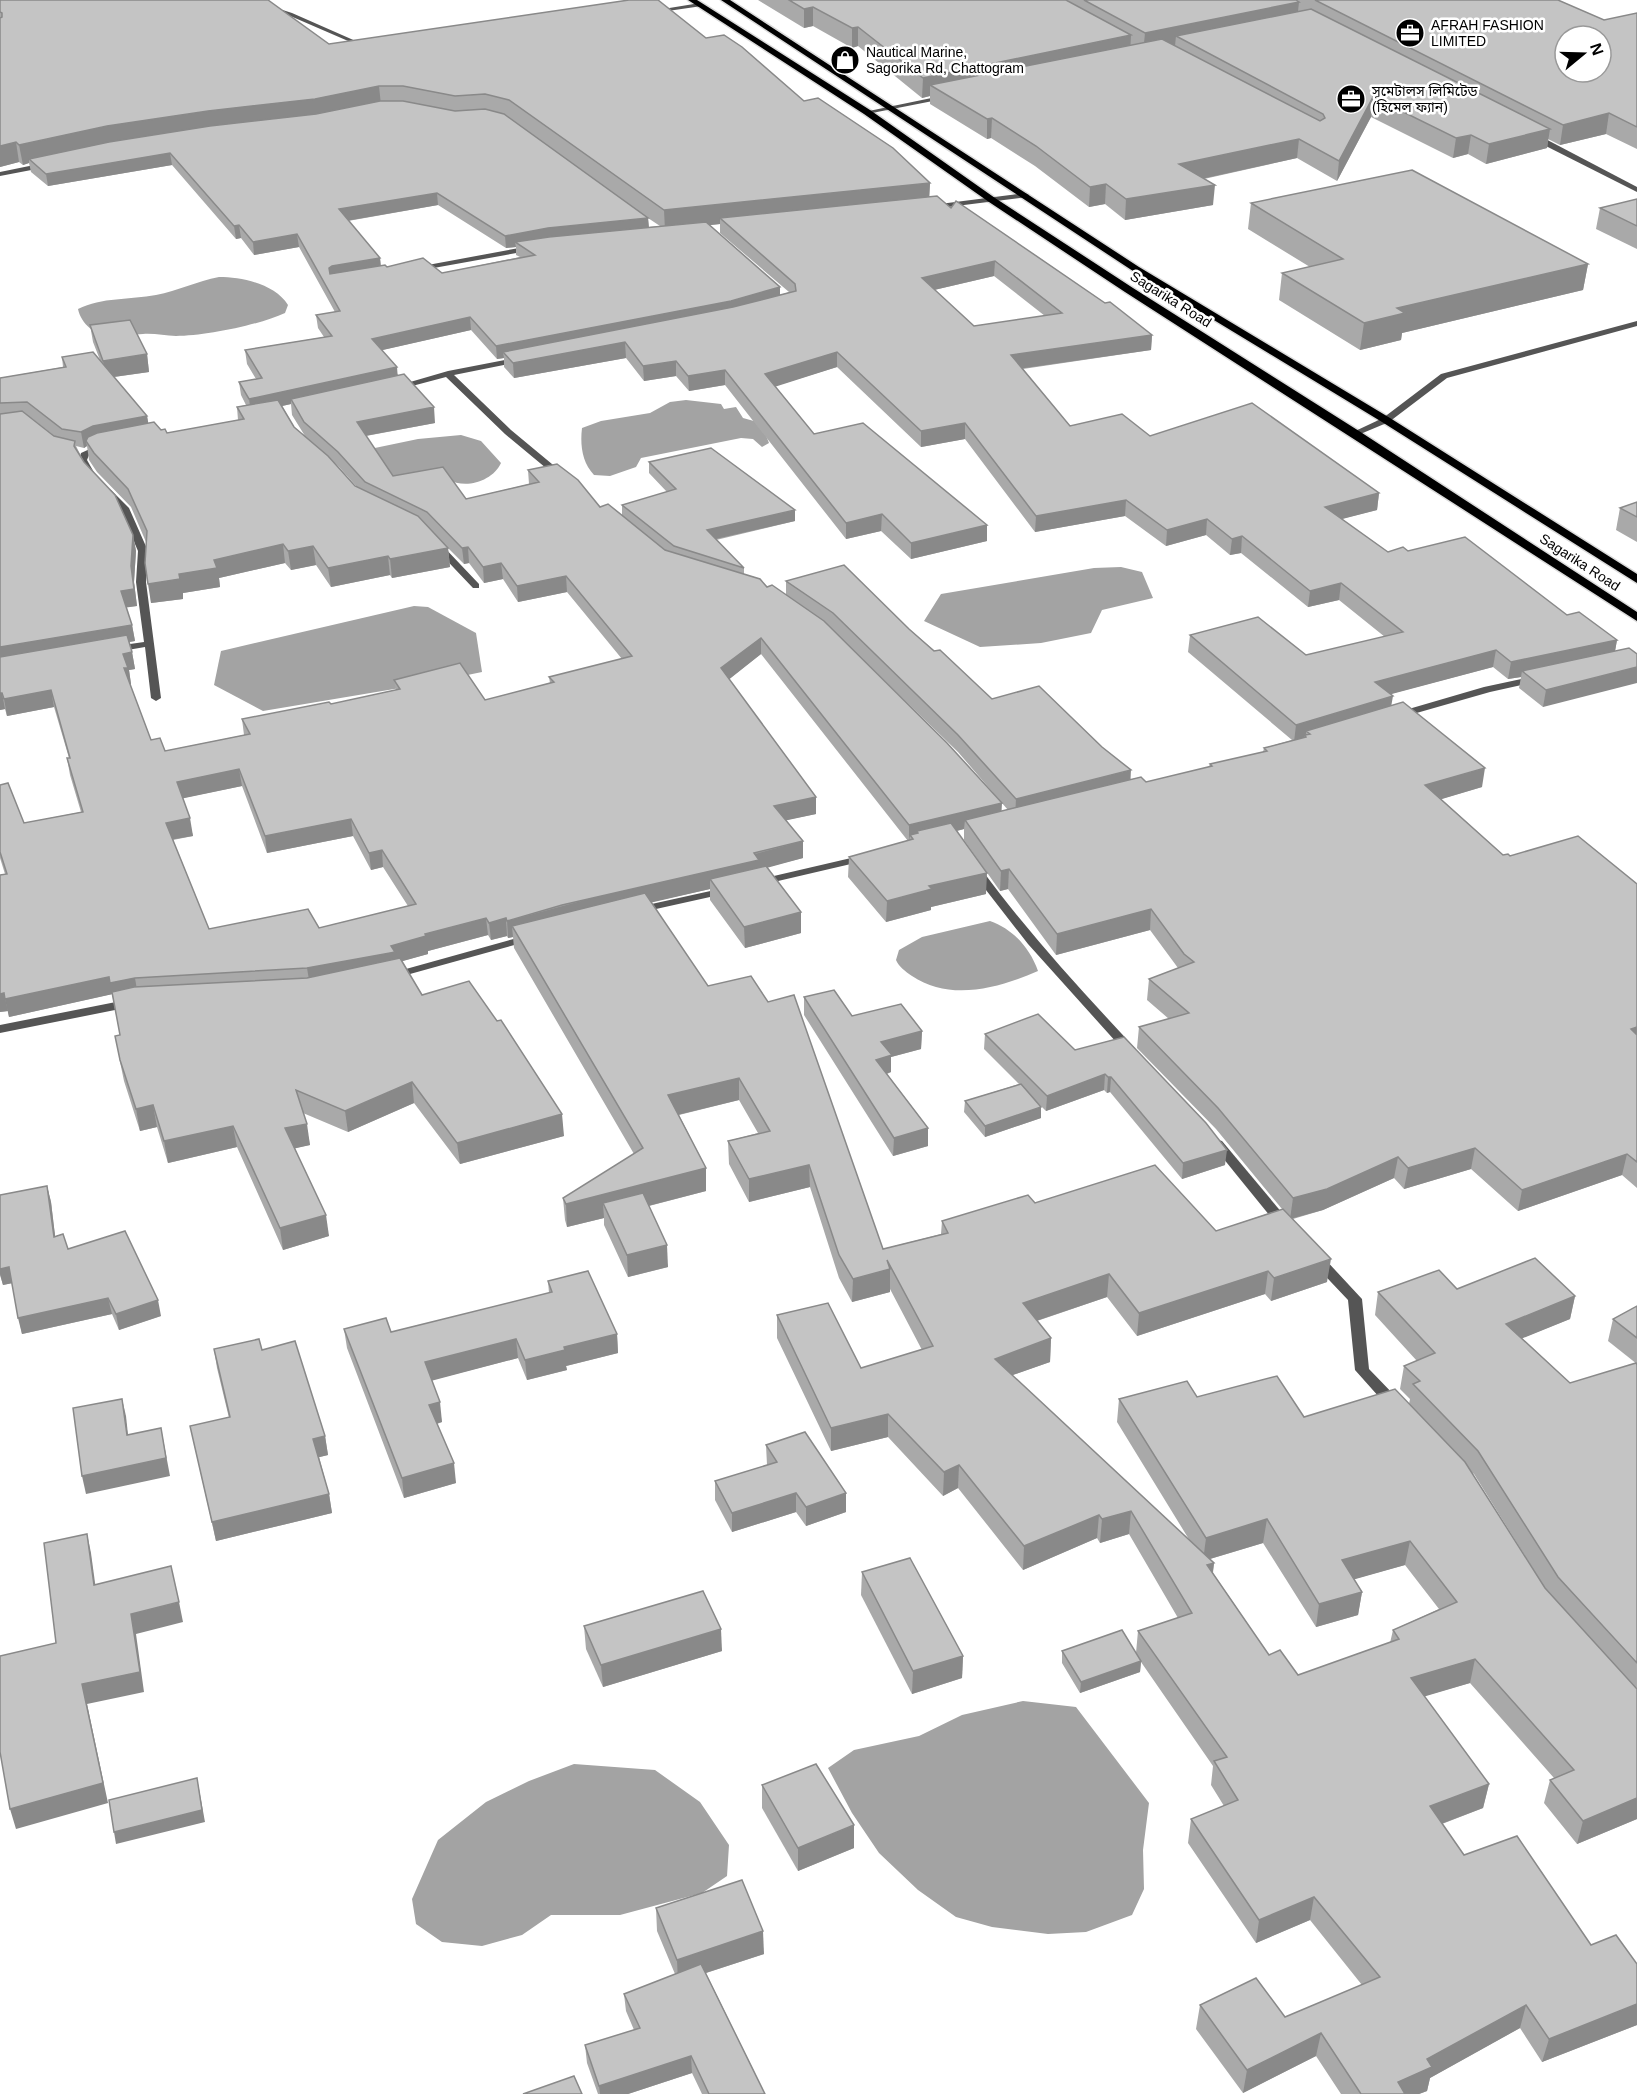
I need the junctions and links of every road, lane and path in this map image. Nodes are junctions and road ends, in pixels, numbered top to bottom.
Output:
1 (245, 0) edge
2 (726, 1) edge
3 (696, 3) edge
4 (641, 13) edge
5 (373, 48) edge
6 (960, 94) edge
7 (892, 107) junction
8 (867, 112) junction
9 (1521, 130) edge
10 (55, 162) edge
11 (0, 174) edge
12 (1637, 190) edge
13 (1025, 195) junction
14 (992, 200) junction
15 (925, 207) edge
16 (539, 247) edge
17 (411, 271) edge
18 (1637, 323) edge
19 (528, 358) edge
20 (448, 374) junction
21 (386, 390) edge
22 (1386, 420) junction
23 (1355, 433) junction
24 (108, 445) edge
25 (569, 482) edge
26 (430, 538) edge
27 (1637, 579) edge
28 (476, 586) dead end
29 (1637, 617) edge
30 (147, 644) junction
31 (102, 651) edge
32 (1552, 675) edge
33 (156, 698) dead end
34 (1385, 719) edge
35 (874, 856) edge
36 (967, 856) edge
37 (621, 914) edge
38 (541, 934) edge
39 (384, 978) edge
40 (138, 1002) edge
41 (0, 1029) edge
42 (1136, 1056) edge
43 (1210, 1134) edge
44 (1291, 1232) edge
45 (1307, 1248) edge
46 (1402, 1413) edge

1 - 5 street
2 - 3 main road
2 - 7 main road, Sagarika Road
3 - 4 street
3 - 8 main road, Sagarika Road
6 - 7 street
7 - 8 street
7 - 13 main road, Sagarika Road
8 - 14 main road, Sagarika Road
9 - 12 street
10 - 11 street
13 - 14 street
13 - 22 main road, Sagarika Road
14 - 15 street
14 - 23 main road, Sagarika Road
16 - 17 street
18 - 22 street
19 - 20 street
20 - 21 street
20 - 25 street
22 - 23 street
22 - 27 main road, Sagarika Road
23 - 29 main road, Sagarika Road
24 - 30 street
26 - 28 street
30 - 31 street
30 - 33 street
32 - 34 street
35 - 37 street
36 - 42 street
38 - 39 street
40 - 41 street
43 - 44 street
45 - 46 street

